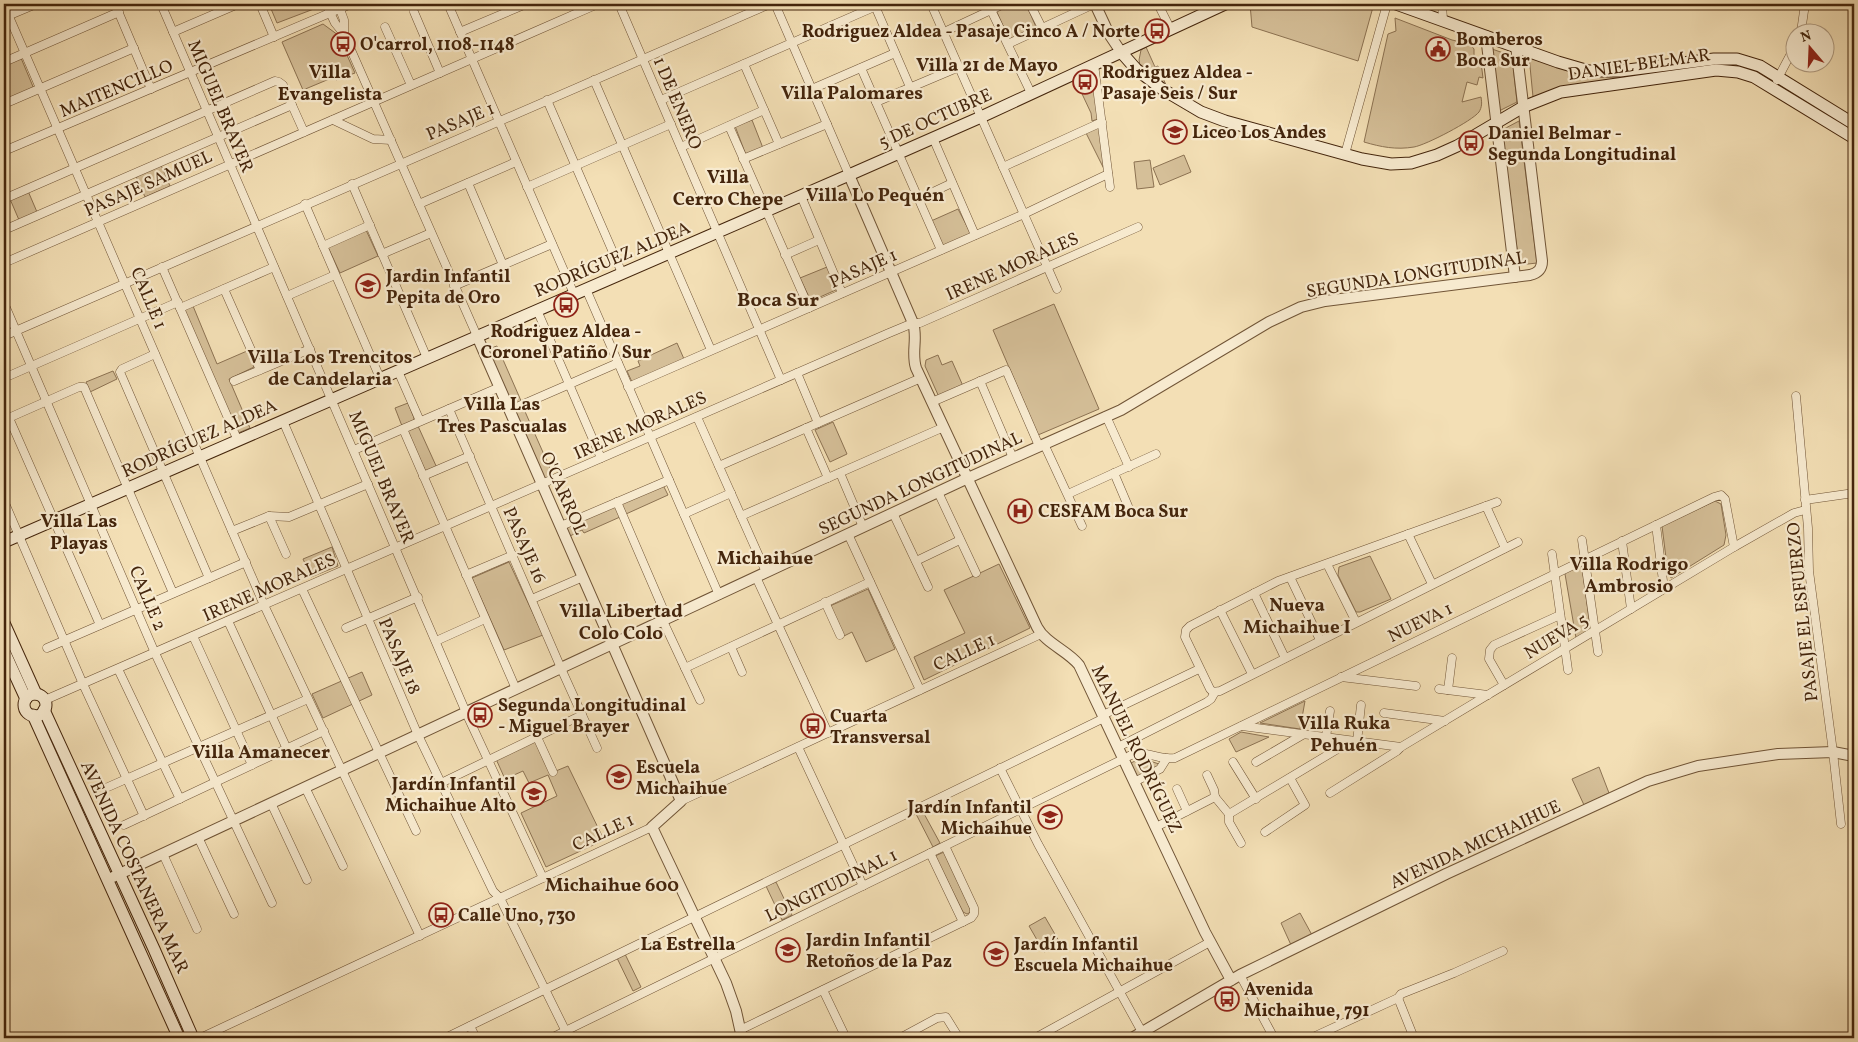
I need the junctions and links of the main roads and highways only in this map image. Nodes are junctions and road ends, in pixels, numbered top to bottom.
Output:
1 (1396, 4) edge
2 (1218, 5) edge
3 (1141, 42) junction
4 (1121, 52) junction
5 (1136, 69) junction
6 (1776, 82) junction
7 (1854, 124) edge
8 (1854, 138) edge
9 (849, 175) joint
10 (4, 542) edge
11 (4, 623) edge
12 (4, 651) edge
13 (37, 704) junction
14 (179, 1038) edge
15 (193, 1038) edge

1 - 6 main road, DANIEL BELMAR
2 - 3 main road, 5 DE OCTUBRE
3 - 4 main road, 5 DE OCTUBRE
3 - 5 main road
4 - 5 main road, DANIEL BELMAR
4 - 9 main road, 5 DE OCTUBRE
5 - 6 main road, DANIEL BELMAR
6 - 7 main road, DANIEL BELMAR
6 - 8 main road, DANIEL BELMAR
9 - 10 main road, RODRÍGUEZ ALDEA
11 - 13 main road, AVENIDA COSTANERA MAR
12 - 13 main road, AVENIDA COSTANERA MAR
13 - 14 main road, AVENIDA COSTANERA MAR
13 - 15 main road, AVENIDA COSTANERA MAR

